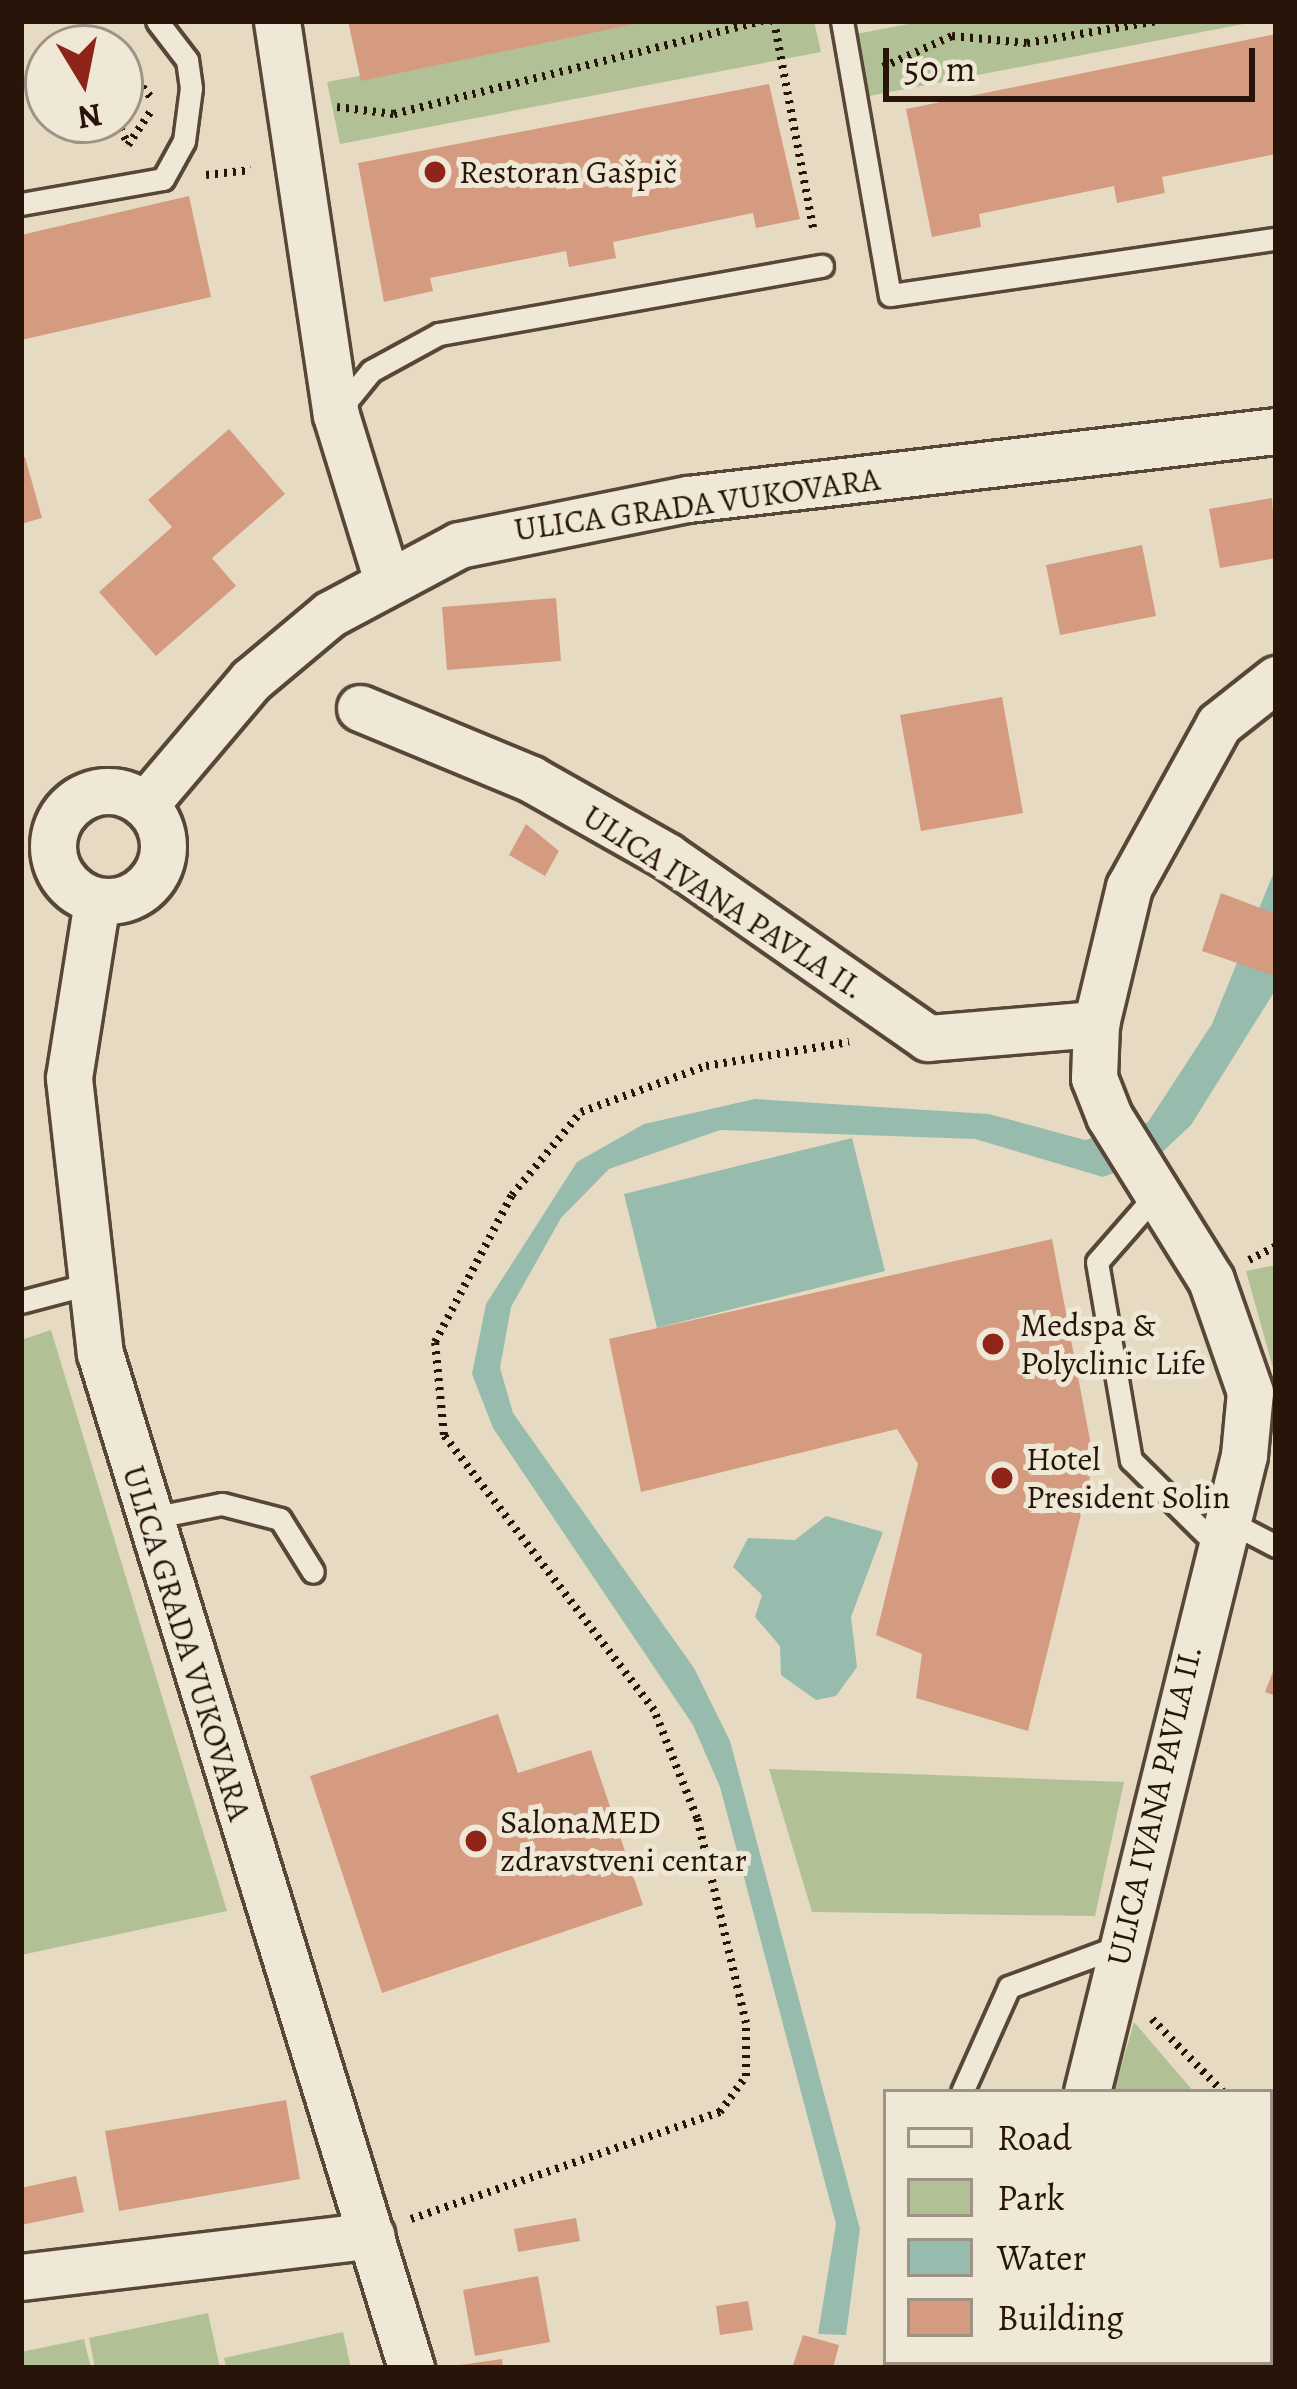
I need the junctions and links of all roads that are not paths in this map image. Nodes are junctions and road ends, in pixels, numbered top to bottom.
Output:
1 (157, 21) edge
2 (278, 21) edge
3 (842, 21) edge
4 (21, 204) edge
5 (1276, 239) edge
6 (822, 266) road end
7 (336, 415) junction
8 (1276, 431) edge
9 (386, 578) junction
10 (1276, 679) edge
11 (360, 708) dead end
12 (146, 805) junction
13 (38, 824) edge
14 (97, 901) junction
15 (1096, 1024) junction
16 (1146, 1184) junction
17 (88, 1284) junction
18 (21, 1302) edge
19 (145, 1519) junction
20 (1220, 1532) junction
21 (1276, 1546) edge
22 (313, 1572) dead end
23 (1116, 1963) junction
24 (963, 2089) edge
25 (1089, 2089) edge
26 (371, 2235) junction
27 (21, 2277) edge
28 (411, 2368) edge

1 - 4 lane
2 - 7 street
3 - 5 lane
6 - 7 lane
7 - 9 street
8 - 9 street, ULICA GRADA VUKOVARA
9 - 12 street, ULICA GRADA VUKOVARA
10 - 15 street, ULICA IVANA PAVLA II.
11 - 15 street, ULICA IVANA PAVLA II.
12 - 13 street
12 - 14 street
13 - 14 street
14 - 17 street, ULICA GRADA VUKOVARA
15 - 16 street, ULICA IVANA PAVLA II.
16 - 20 street, ULICA IVANA PAVLA II.
16 - 20 lane
17 - 18 lane
17 - 19 street, ULICA GRADA VUKOVARA
19 - 22 lane
19 - 26 street, ULICA GRADA VUKOVARA
20 - 21 lane
20 - 23 street, ULICA IVANA PAVLA II.
23 - 24 lane
23 - 25 street, ULICA IVANA PAVLA II.
26 - 27 street
26 - 28 street, ULICA GRADA VUKOVARA

